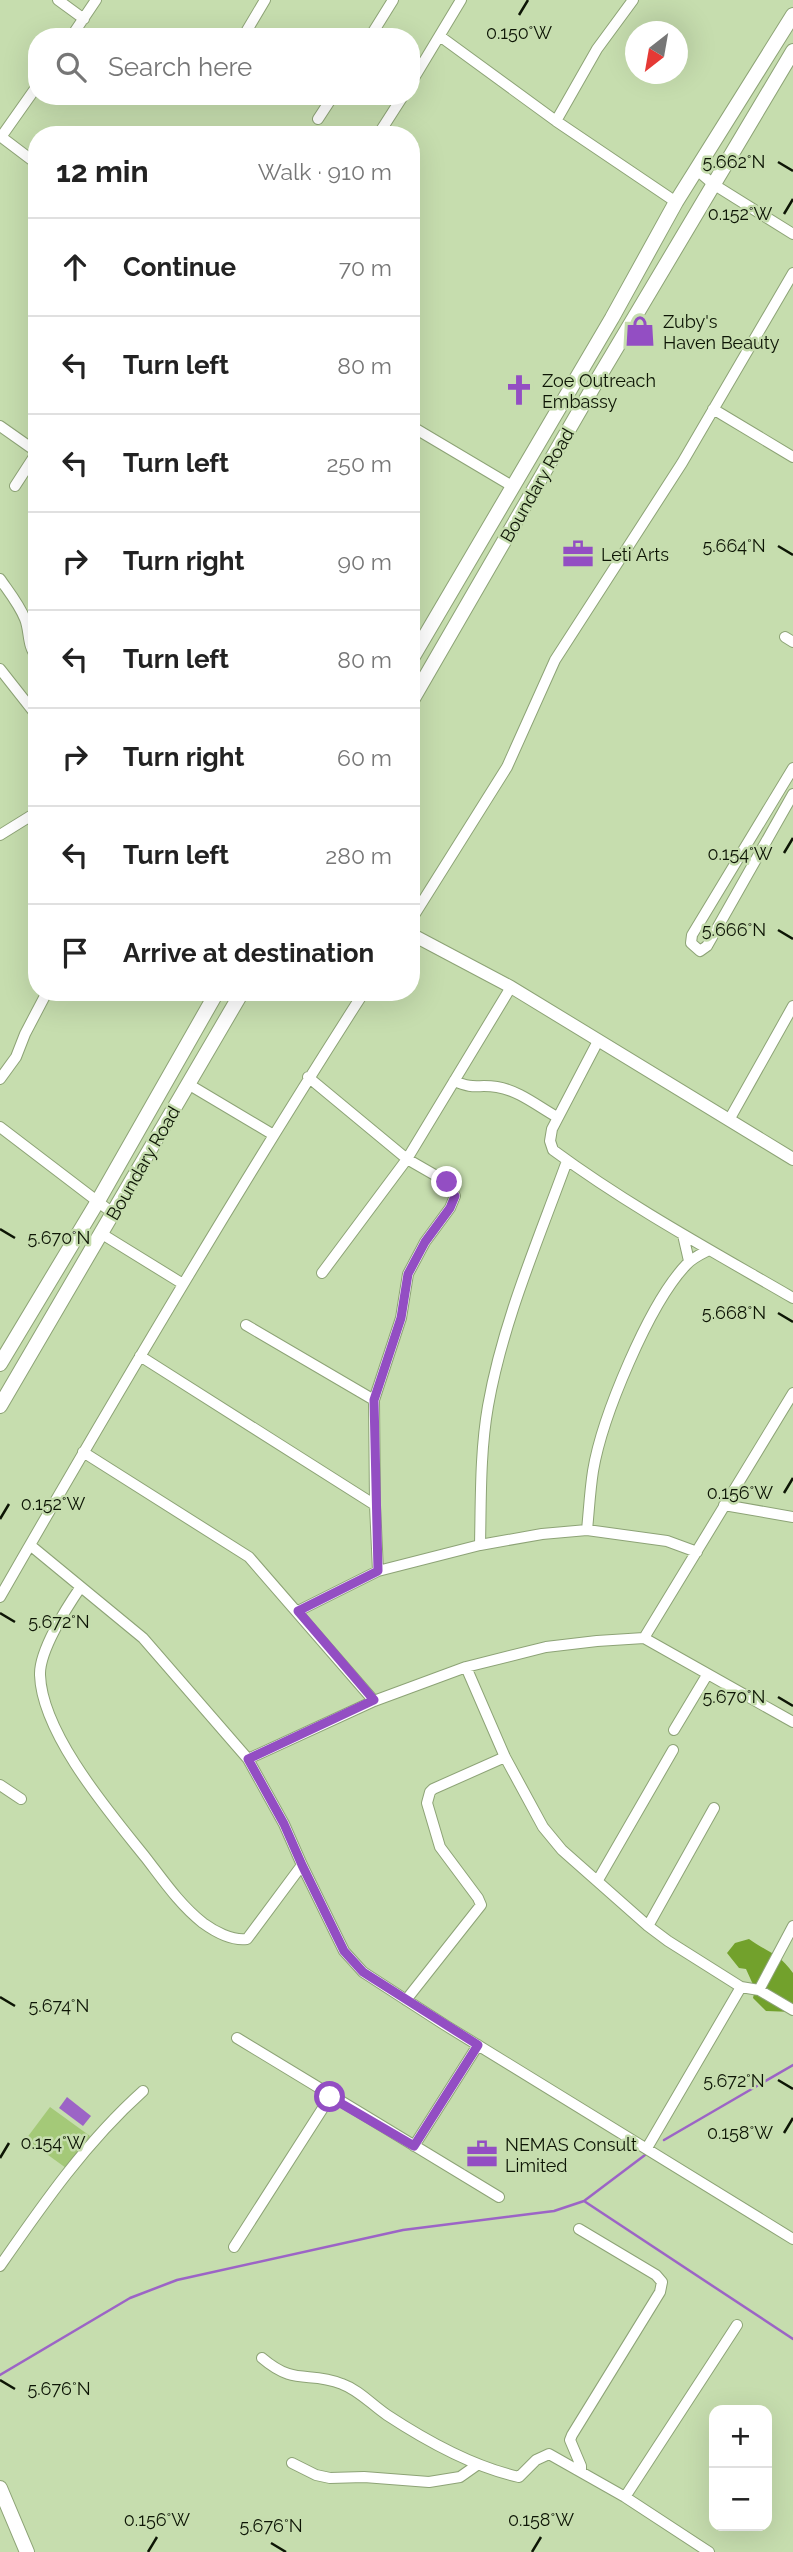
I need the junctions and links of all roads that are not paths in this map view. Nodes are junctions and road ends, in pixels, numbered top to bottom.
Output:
1 (58, 0) edge
2 (96, 0) edge
3 (265, 0) edge
4 (393, 0) edge
5 (461, 0) edge
6 (632, 0) edge
7 (793, 15) edge
8 (84, 19) junction
9 (78, 28) edge
10 (248, 28) edge
11 (376, 28) edge
12 (441, 37) junction
13 (793, 51) edge
14 (420, 69) edge
15 (28, 98) edge
16 (327, 105) edge
17 (397, 105) edge
18 (318, 119) dead end
19 (556, 121) junction
20 (384, 126) edge
21 (1, 136) edge
22 (28, 157) edge
23 (697, 170) junction
24 (713, 184) junction
25 (676, 202) junction
26 (793, 234) edge
27 (793, 273) edge
28 (713, 409) junction
29 (0, 426) edge
30 (420, 431) edge
31 (28, 446) edge
32 (793, 457) edge
33 (28, 466) edge
34 (15, 486) dead end
35 (512, 486) junction
36 (0, 579) edge
37 (28, 628) edge
38 (420, 644) edge
39 (0, 669) edge
40 (420, 687) edge
41 (28, 705) edge
42 (793, 768) edge
43 (793, 794) edge
44 (28, 818) edge
45 (0, 835) edge
46 (420, 906) edge
47 (420, 939) edge
48 (511, 987) junction
49 (42, 1001) edge
50 (213, 1001) edge
51 (237, 1001) edge
52 (358, 1001) edge
53 (793, 1006) edge
54 (598, 1041) junction
55 (308, 1077) junction
56 (0, 1079) edge
57 (454, 1081) junction
58 (188, 1084) junction
59 (557, 1117) junction
60 (729, 1120) junction
61 (1, 1130) edge
62 (272, 1135) junction
63 (407, 1159) junction
64 (793, 1159) edge
65 (567, 1161) junction
66 (98, 1201) junction
67 (114, 1214) junction
68 (102, 1234) junction
69 (683, 1235) junction
70 (709, 1250) junction
71 (689, 1261) junction
72 (322, 1273) dead end
73 (183, 1284) junction
74 (793, 1298) edge
75 (246, 1325) dead end
76 (140, 1356) junction
77 (0, 1364) edge
78 (793, 1393) edge
79 (374, 1400) junction
80 (0, 1406) edge
81 (788, 1408) edge
82 (83, 1452) junction
83 (375, 1505) junction
84 (724, 1505) junction
85 (793, 1517) edge
86 (587, 1530) junction
87 (30, 1545) junction
88 (480, 1545) junction
89 (697, 1552) junction
90 (378, 1571) junction
91 (80, 1588) junction
92 (0, 1597) edge
93 (298, 1611) junction
94 (644, 1639) junction
95 (466, 1667) junction
96 (707, 1675) junction
97 (374, 1700) junction
98 (793, 1722) edge
99 (674, 1730) dead end
100 (673, 1750) dead end
101 (505, 1757) junction
102 (248, 1759) junction
103 (0, 1786) edge
104 (21, 1799) dead end
105 (715, 1808) dead end
106 (302, 1865) junction
107 (598, 1880) junction
108 (648, 1926) junction
109 (793, 1926) edge
110 (741, 1987) junction
111 (759, 1990) junction
112 (406, 2000) junction
113 (793, 2010) edge
114 (237, 2038) dead end
115 (478, 2045) junction
116 (143, 2091) dead end
117 (330, 2097) junction
118 (414, 2146) junction
119 (647, 2148) junction
120 (499, 2197) dead end
121 (579, 2229) dead end
122 (793, 2239) edge
123 (234, 2247) dead end
124 (0, 2266) edge
125 (737, 2325) dead end
126 (262, 2358) dead end
127 (292, 2463) dead end
128 (477, 2465) junction
129 (581, 2472) junction
130 (0, 2488) edge
131 (625, 2497) junction
132 (27, 2552) edge
133 (709, 2552) edge

1 - 8 street
2 - 8 street
3 - 10 street
4 - 11 street
5 - 12 street
6 - 19 street
7 - 23 main road, Boundary Road
8 - 9 street
12 - 14 street
12 - 19 street
13 - 24 main road, Boundary Road
15 - 21 street
16 - 18 street
17 - 20 street
19 - 25 street
21 - 22 street
23 - 24 street
23 - 25 main road, Boundary Road
24 - 26 street
24 - 40 main road, Boundary Road
25 - 35 main road, Boundary Road
27 - 28 street
28 - 32 street
28 - 46 street
29 - 31 street
30 - 35 street
33 - 34 street
35 - 38 main road, Boundary Road
36 - 37 street
39 - 41 street
42 - 43 street
44 - 45 street
47 - 48 street
48 - 54 street
48 - 57 street
49 - 56 street
50 - 66 main road, Boundary Road
51 - 58 main road, Boundary Road
52 - 55 street
53 - 60 street
54 - 59 street
54 - 60 street
55 - 62 street
55 - 63 street
57 - 59 street
57 - 63 street
58 - 62 street
58 - 67 main road, Boundary Road
59 - 65 street
60 - 64 street
61 - 66 street
62 - 73 street
63 - 72 street
63 - 79 street
65 - 69 street
65 - 88 street
66 - 67 street
66 - 77 main road, Boundary Road
67 - 68 main road, Boundary Road
68 - 73 street
68 - 80 main road, Boundary Road
69 - 70 street
69 - 71 street
70 - 71 street
70 - 74 street
71 - 86 street
73 - 76 street
75 - 79 street
76 - 82 street
76 - 83 street
78 - 81 street
79 - 83 street
81 - 84 street
82 - 87 street
82 - 93 street
83 - 90 street
84 - 85 street
84 - 89 street
86 - 88 street
86 - 89 street
87 - 91 street
87 - 92 street
88 - 90 street
89 - 94 street
90 - 93 street
91 - 102 street
91 - 106 street
93 - 97 street
94 - 95 street
94 - 96 street
95 - 97 street
95 - 101 street
96 - 98 street
96 - 99 street
97 - 102 street
100 - 107 street
101 - 107 street
101 - 112 street
102 - 106 street
103 - 104 street
105 - 108 street
106 - 112 street
107 - 108 street
108 - 110 street
109 - 111 street
110 - 111 street
110 - 119 street
111 - 113 street
112 - 115 street
114 - 117 street
115 - 118 street
115 - 119 street
116 - 124 street
117 - 118 street
117 - 123 street
118 - 120 street
119 - 122 street
121 - 129 street
125 - 131 street
126 - 128 street
127 - 128 street
128 - 129 street
129 - 131 street
130 - 132 main road
131 - 133 street

